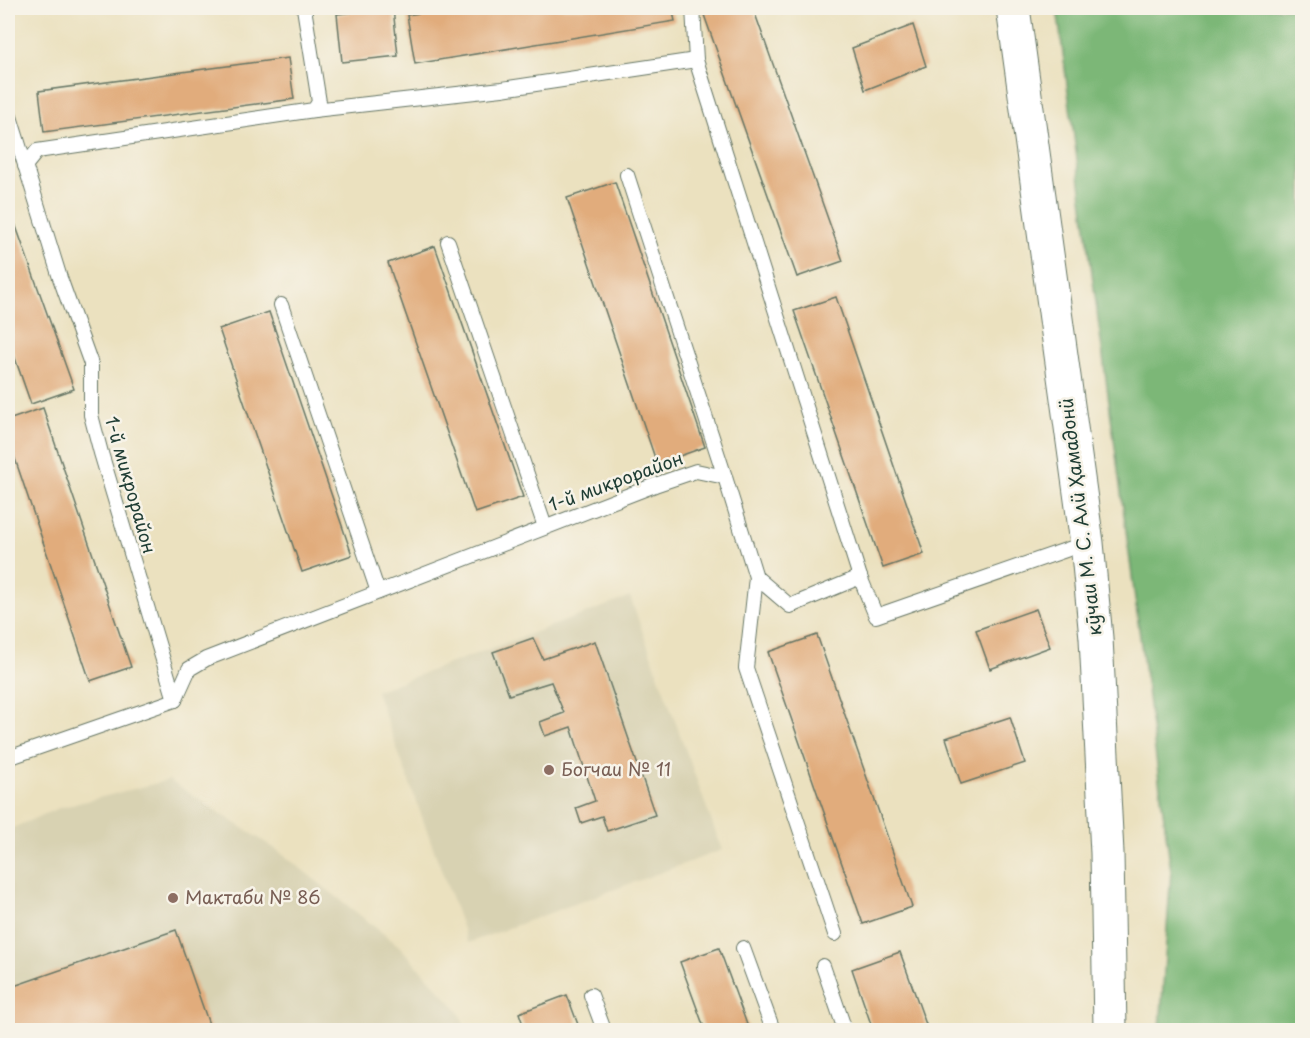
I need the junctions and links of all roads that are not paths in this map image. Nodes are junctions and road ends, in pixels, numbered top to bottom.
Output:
1 (304, 8) edge
2 (693, 8) edge
3 (1013, 8) edge
4 (696, 60) junction
5 (8, 110) edge
6 (314, 110) junction
7 (25, 166) junction
8 (627, 175) dead end
9 (448, 242) dead end
10 (280, 305) dead end
11 (725, 477) junction
12 (545, 527) junction
13 (1087, 543) junction
14 (756, 577) junction
15 (860, 577) junction
16 (378, 592) junction
17 (175, 700) junction
18 (8, 758) edge
19 (836, 934) dead end
20 (743, 948) dead end
21 (823, 966) dead end
22 (591, 995) dead end
23 (603, 1030) edge
24 (773, 1030) edge
25 (845, 1030) edge
26 (1110, 1030) edge

1 - 6 lane
2 - 4 lane
3 - 13 street, кӯчаи М. С. Алӣ Ҳамадонӣ
4 - 6 lane
4 - 15 lane
5 - 7 lane, 1-й микрорайон
6 - 7 lane
7 - 17 lane, 1-й микрорайон
8 - 11 lane
9 - 12 lane
10 - 16 lane
11 - 12 lane, 1-й микрорайон
11 - 14 lane
12 - 16 lane, 1-й микрорайон
13 - 15 lane
13 - 26 street, кӯчаи М. С. Алӣ Ҳамадонӣ
14 - 15 lane
14 - 19 lane
16 - 17 lane, 1-й микрорайон
17 - 18 lane
20 - 24 lane
21 - 25 lane
22 - 23 lane

